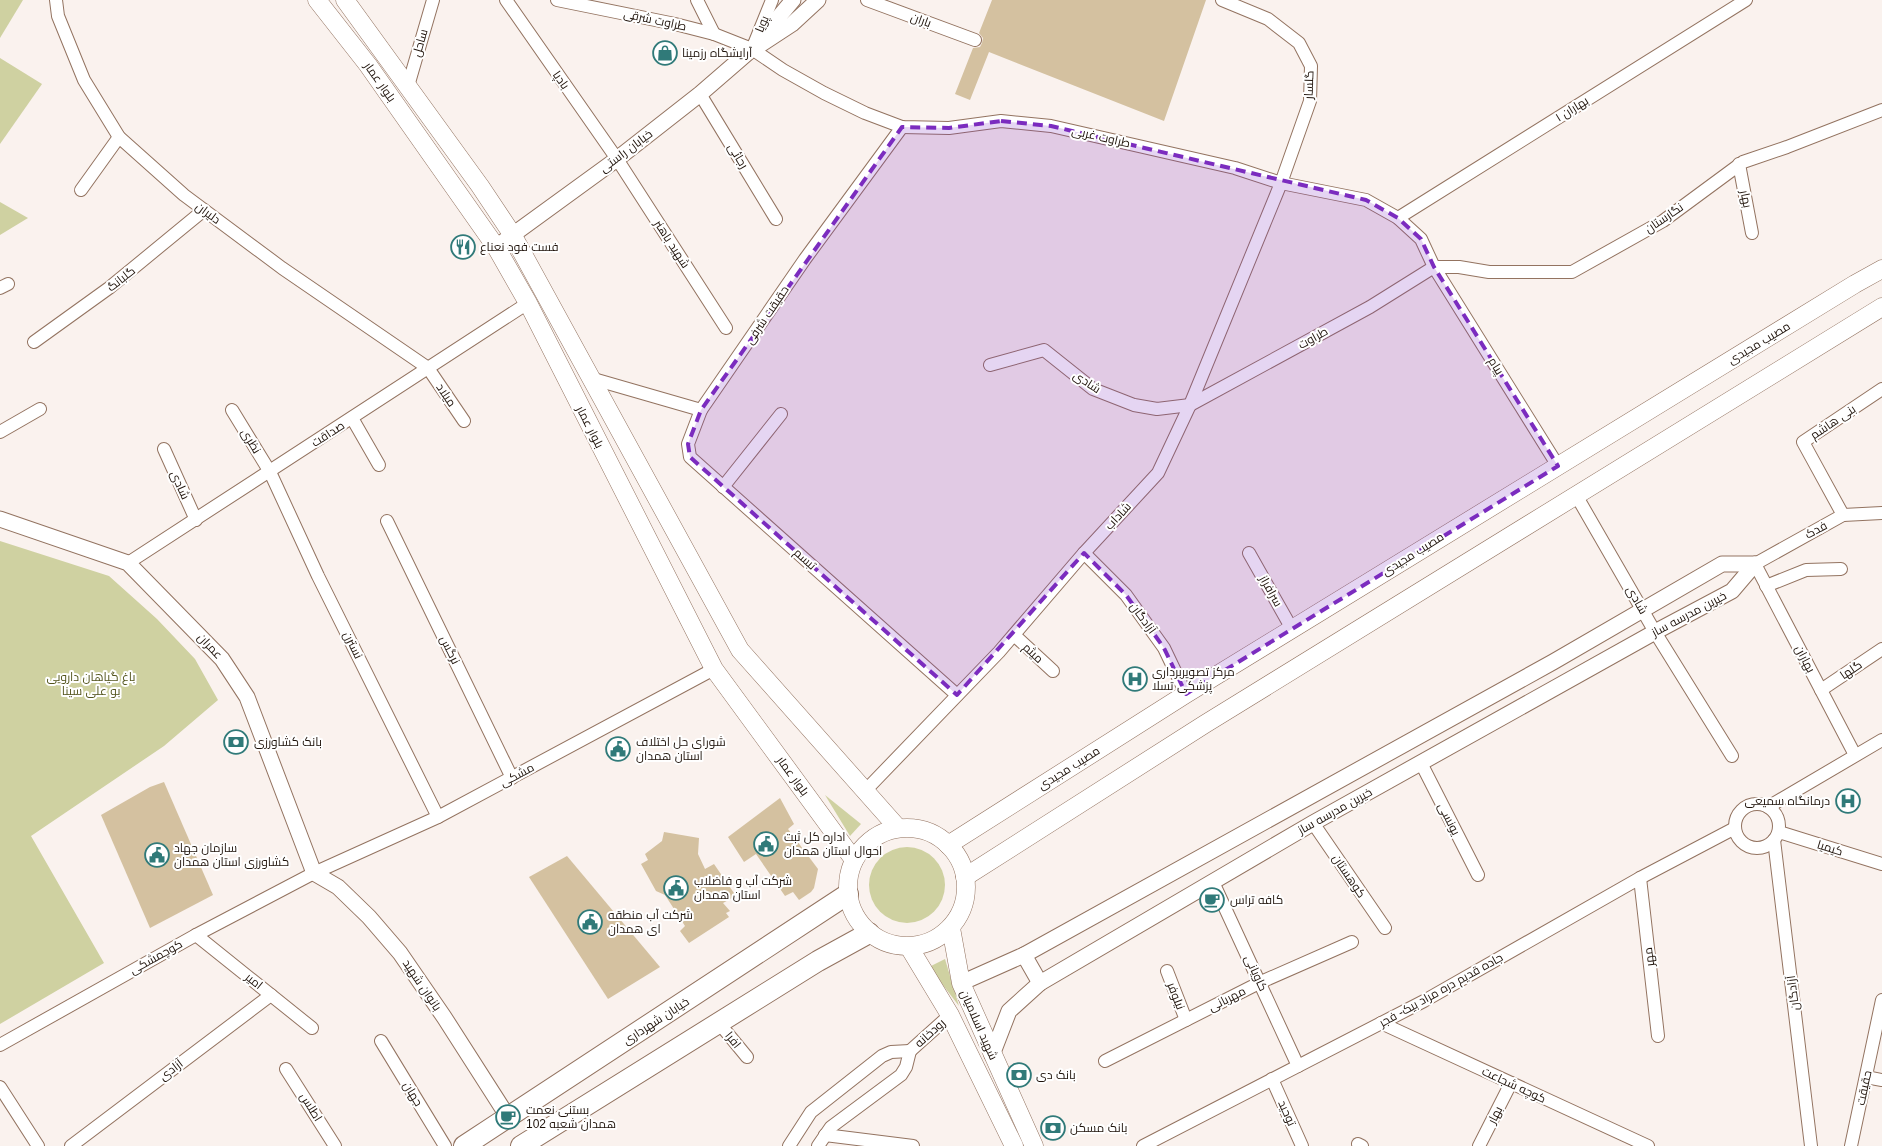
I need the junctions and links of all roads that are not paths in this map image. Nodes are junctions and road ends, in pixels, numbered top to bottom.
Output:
1 (56, 0) edge
2 (318, 0) edge
3 (345, 0) edge
4 (432, 0) edge
5 (506, 0) edge
6 (557, 0) edge
7 (697, 0) edge
8 (772, 0) edge
9 (792, 0) edge
10 (818, 0) edge
11 (867, 0) edge
12 (1222, 0) edge
13 (1746, 0) edge
14 (714, 34) junction
15 (975, 40) dead end
16 (752, 49) junction
17 (408, 86) junction
18 (700, 94) junction
19 (1882, 110) edge
20 (902, 127) junction
21 (119, 136) junction
22 (617, 159) junction
23 (1739, 164) junction
24 (1281, 183) junction
25 (81, 190) dead end
26 (204, 210) junction
27 (1398, 218) junction
28 (776, 219) dead end
29 (1752, 233) dead end
30 (512, 234) junction
31 (496, 247) junction
32 (1434, 267) junction
33 (1882, 269) edge
34 (528, 303) junction
35 (1882, 307) edge
36 (726, 328) dead end
37 (34, 342) dead end
38 (990, 365) dead end
39 (428, 368) junction
40 (590, 378) junction
41 (1882, 389) edge
42 (1190, 405) junction
43 (40, 409) dead end
44 (232, 410) dead end
45 (701, 410) junction
46 (781, 414) dead end
47 (352, 418) junction
48 (464, 421) dead end
49 (0, 432) edge
50 (164, 449) dead end
51 (379, 465) dead end
52 (1558, 466) junction
53 (270, 472) junction
54 (723, 487) junction
55 (1576, 495) junction
56 (1882, 513) edge
57 (1843, 515) junction
58 (0, 519) edge
59 (196, 520) junction
60 (387, 521) dead end
61 (1084, 553) junction
62 (1249, 553) dead end
63 (128, 563) junction
64 (1755, 564) junction
65 (1840, 569) dead end
66 (1766, 586) junction
67 (1643, 609) junction
68 (1292, 629) junction
69 (1655, 632) junction
70 (1014, 635) junction
71 (1882, 649) edge
72 (714, 669) junction
73 (1053, 672) dead end
74 (1821, 690) junction
75 (1186, 694) junction
76 (957, 695) junction
77 (1882, 740) edge
78 (1855, 755) junction
79 (1732, 756) dead end
80 (1421, 763) junction
81 (512, 778) junction
82 (864, 791) junction
83 (1768, 808) junction
84 (438, 818) junction
85 (1313, 823) junction
86 (898, 828) junction
87 (1735, 828) junction
88 (1777, 836) junction
89 (948, 844) junction
90 (854, 860) junction
91 (1882, 864) edge
92 (314, 873) junction
93 (1478, 874) dead end
94 (965, 877) junction
95 (1640, 878) junction
96 (1213, 882) junction
97 (848, 894) junction
98 (951, 928) junction
99 (1385, 928) dead end
100 (869, 933) junction
101 (196, 935) junction
102 (1352, 942) dead end
103 (909, 947) junction
104 (1024, 955) junction
105 (1166, 971) dead end
106 (1261, 982) junction
107 (961, 983) junction
108 (1040, 983) junction
109 (271, 995) junction
110 (1882, 1000) edge
111 (950, 1015) junction
112 (1186, 1020) junction
113 (719, 1022) junction
114 (1381, 1023) junction
115 (312, 1028) dead end
116 (1658, 1036) dead end
117 (381, 1041) dead end
118 (0, 1045) edge
119 (910, 1051) junction
120 (992, 1055) junction
121 (747, 1057) dead end
122 (1105, 1061) dead end
123 (1298, 1066) junction
124 (286, 1069) dead end
125 (1866, 1077) junction
126 (1272, 1080) junction
127 (1882, 1080) edge
128 (1511, 1083) junction
129 (0, 1087) edge
130 (508, 1118) junction
131 (822, 1140) edge
132 (1150, 1144) edge
133 (38, 1146) edge
134 (71, 1146) edge
135 (335, 1146) edge
136 (445, 1146) edge
137 (464, 1146) edge
138 (521, 1146) edge
139 (789, 1146) edge
140 (913, 1146) edge
141 (1014, 1146) edge
142 (1034, 1146) edge
143 (1302, 1146) edge
144 (1479, 1146) edge
145 (1648, 1146) edge
146 (1810, 1146) edge
147 (1851, 1146) edge

1 - 21 street, دلیران
2 - 31 main road, بلوار عمار
3 - 17 main road, بلوار عمار
4 - 17 street, ساحل
5 - 22 street, بادپا
6 - 14 street, طراوت شرقی
7 - 14 street
8 - 16 street, پویا
9 - 16 street
10 - 16 street
11 - 15 street, باران
12 - 24 street, گلسار
13 - 27 street, بهاران ۱
14 - 16 street, طراوت شرقی
16 - 18 street, خیابان راستی
16 - 20 street, طراوت غربی
17 - 30 main road, بلوار عمار
18 - 22 street, خیابان راستی
18 - 28 street, رجائی
19 - 23 street, نگارستان
20 - 24 street, طراوت غربی
20 - 45 street, حقیقت شرفی
21 - 25 street
21 - 26 street, دلیران
22 - 30 street, خیابان راستی
22 - 36 street, شهید باهنر
23 - 29 street, بهار
23 - 32 street, نگارستان
24 - 27 street, طراوت غربی
24 - 42 street, شاداب
26 - 37 street, گلبانگ
26 - 39 street, دلیران
27 - 32 street, طراوت غربی
30 - 31 street, خیابان راستی
30 - 40 main road, بلوار عمار
31 - 34 main road, بلوار عمار
32 - 42 street, طراوت
32 - 52 street, پیام
33 - 52 main road, مصیب مجیدی
34 - 39 street, صداقت
34 - 72 main road, بلوار عمار
35 - 55 main road
38 - 42 street, شادی
39 - 47 street, صداقت
39 - 48 street, میلاد
40 - 45 street
40 - 82 main road, بلوار عمار
41 - 57 street, بنی هاشم
42 - 61 street, شاداب
43 - 49 street
44 - 53 street, نظری
45 - 54 street, تبسم
46 - 54 street
47 - 51 street
47 - 53 street, صداقت
50 - 59 street, شادی
52 - 68 main road, مصیب مجیدی
53 - 59 street, صداقت
53 - 84 street, نسترن
54 - 76 street, تبسم
55 - 67 street, شادی
55 - 94 main road
56 - 57 street, فدک
57 - 64 street, فدک
58 - 63 street, عمران
59 - 63 street, صداقت
60 - 81 street, نرگس
61 - 70 street, شاداب
61 - 75 street, آزادگان
62 - 68 street, سرافراز
63 - 92 street, عمران
64 - 66 street, بهاران
64 - 67 street, خیرین مدرسه ساز
64 - 69 street, خیرین مدرسه ساز
65 - 66 street
66 - 74 street, بهاران
67 - 69 street, شادی
67 - 104 street, خیرین مدرسه ساز
68 - 75 main road, مصیب مجیدی
69 - 79 street, شادی
69 - 80 street, خیرین مدرسه ساز
70 - 73 street, میثم
70 - 76 street, شاداب
71 - 74 street, گلها
72 - 81 street, مشکی
72 - 90 main road, بلوار عمار
74 - 78 street, بهاران
75 - 89 main road, مصیب مجیدی
76 - 82 street, شاداب
77 - 78 street
78 - 83 street
80 - 85 street, خیرین مدرسه ساز
80 - 93 street, یونسی
81 - 84 street, مشکی
82 - 86 main road, بلوار عمار
83 - 87 street
83 - 88 street
84 - 92 street, مشکی
85 - 96 street, خیرین مدرسه ساز
85 - 99 street, کوهستان
86 - 89 main road
86 - 90 main road
87 - 88 street
87 - 95 street, جاده قدیم دره مراد بیک- فجر
88 - 91 street, کیمیا
88 - 146 street, آزادگان
89 - 94 main road
90 - 97 main road
92 - 101 street, کوچمشکی
92 - 130 street, بانوان شهید
94 - 98 main road
95 - 114 street, جاده قدیم دره مراد بیک- فجر
95 - 116 street, مهر
96 - 106 street, کاویانی
96 - 108 street, خیرین مدرسه ساز
97 - 100 main road
97 - 130 main road, خیابان شهرداری
98 - 103 main road
98 - 107 main road, شهید اسلامیان
100 - 103 main road
100 - 113 main road
101 - 109 street, امیر
101 - 118 street, کوچمشکی
102 - 106 street, مهربانی
103 - 111 main road, شهید اسلامیان
104 - 107 street, خیرین مدرسه ساز
104 - 108 street
105 - 112 street, نیلوفر
106 - 112 street, مهربانی
106 - 123 street, کاویانی
107 - 120 main road, شهید اسلامیان
108 - 120 street, خیرین مدرسه ساز
109 - 115 street, امیر
109 - 134 street, آزادی
110 - 125 street, حقیقت
111 - 119 street, رودخانه
111 - 141 main road, شهید اسلامیان
112 - 122 street, مهربانی
113 - 121 street, افرا
113 - 138 main road
114 - 123 street, جاده قدیم دره مراد بیک- فجر
114 - 128 street, کوچه شجاعت
117 - 136 street, جهان
119 - 131 street
119 - 139 street
120 - 142 main road, شهید اسلامیان
123 - 126 street, جاده قدیم دره مراد بیک- فجر
124 - 135 street, اطلس
125 - 127 street
125 - 147 street, حقیقت
126 - 132 street, جاده قدیم دره مراد بیک- فجر
126 - 143 street, توحید
128 - 144 street, بهار
128 - 145 street, کوچه شجاعت
129 - 133 street
130 - 137 main road, خیابان شهرداری
131 - 140 street

